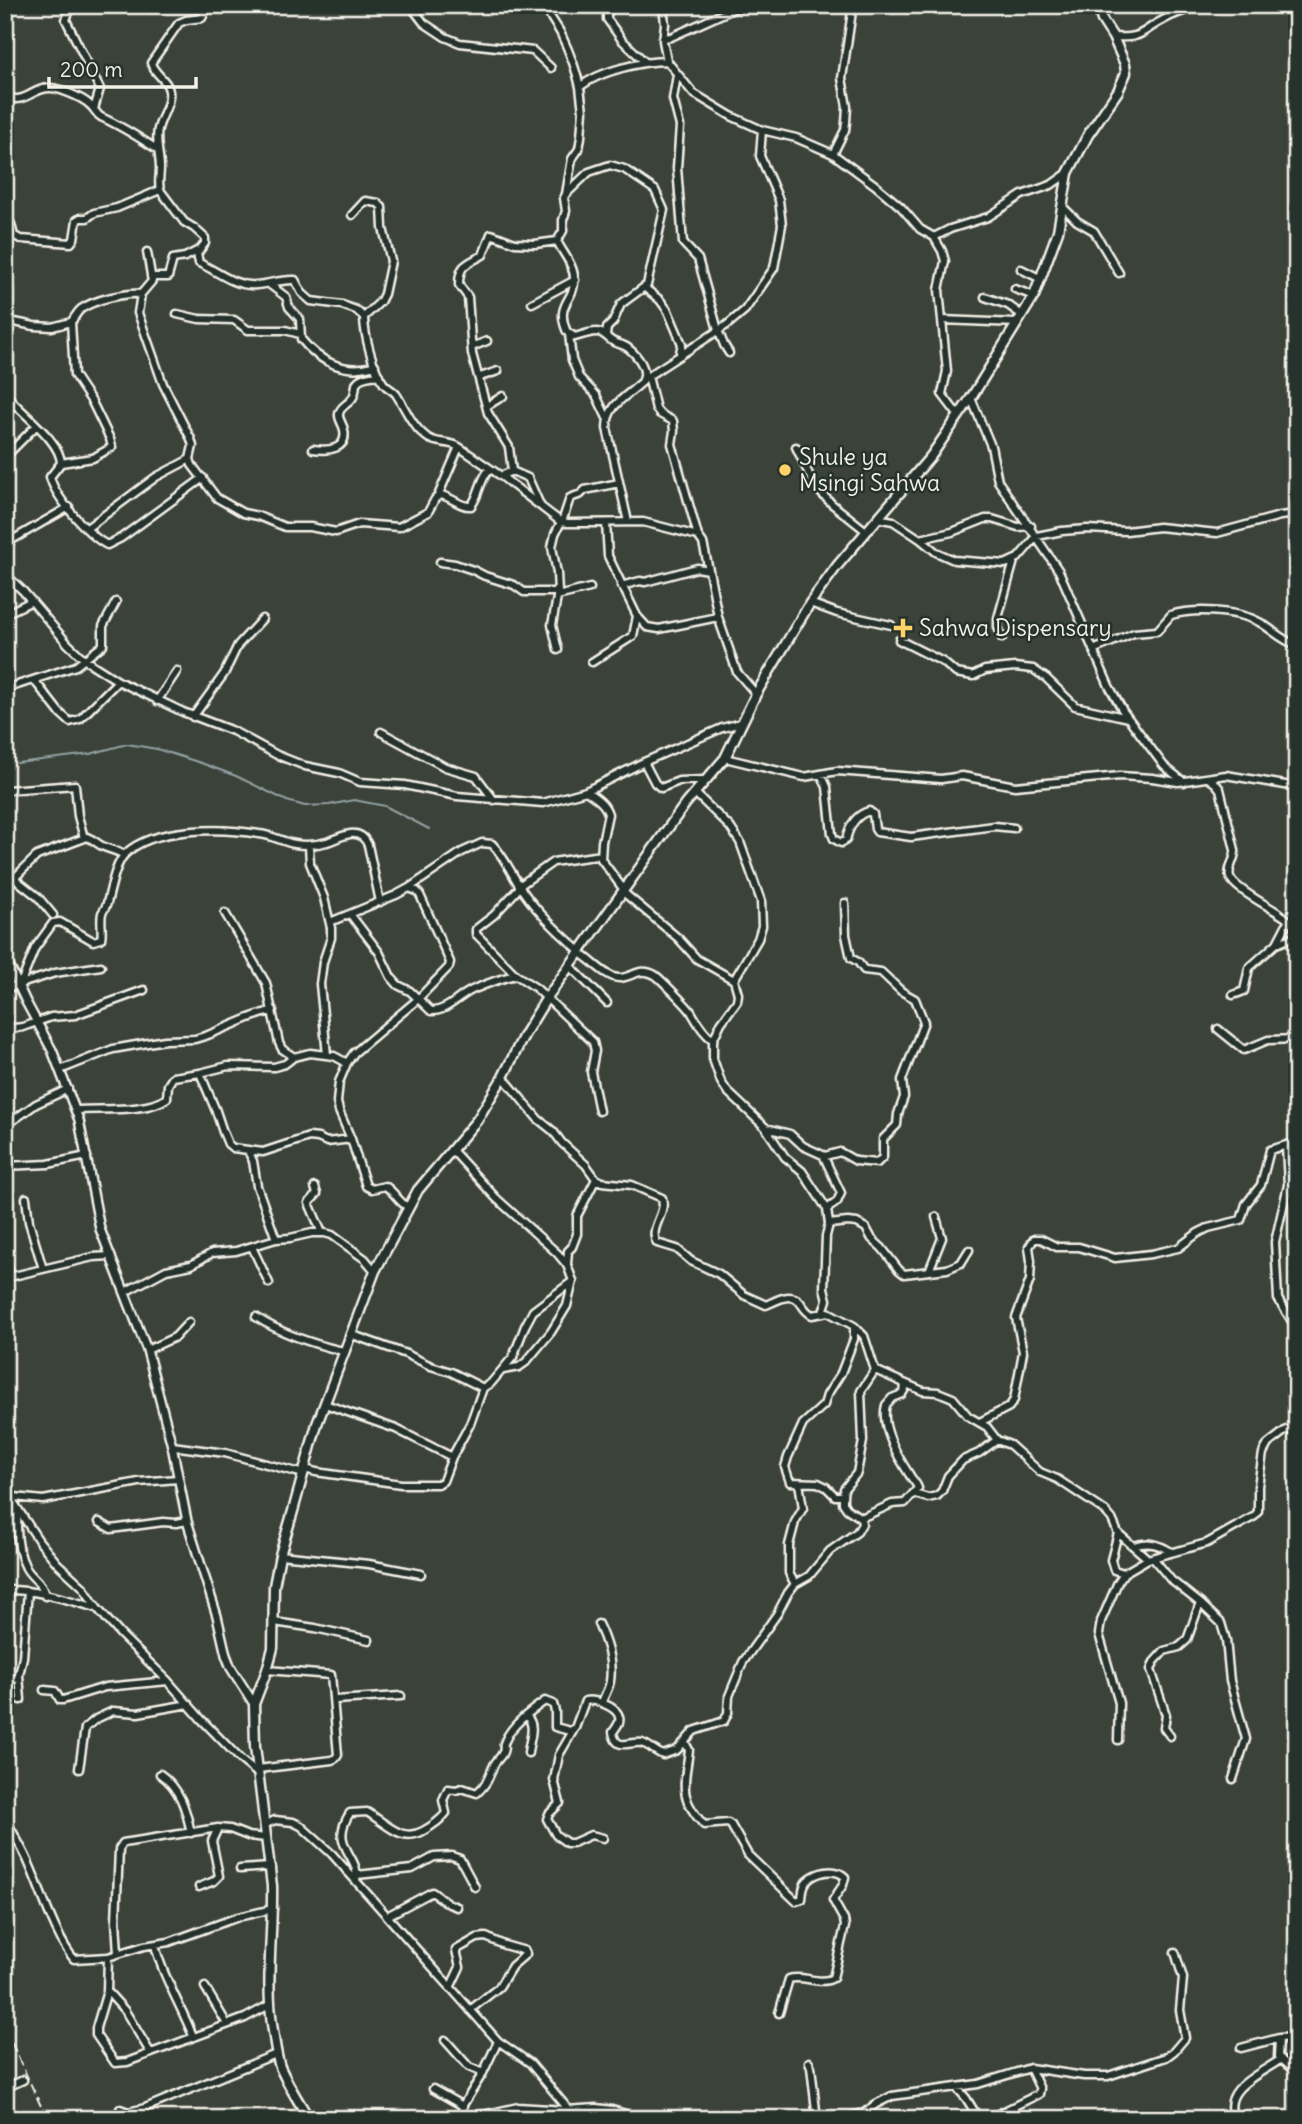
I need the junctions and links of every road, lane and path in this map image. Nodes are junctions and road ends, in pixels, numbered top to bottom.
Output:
1 (78, 5) edge
2 (208, 5) edge
3 (410, 5) edge
4 (545, 5) edge
5 (616, 5) edge
6 (663, 5) edge
7 (742, 5) edge
8 (853, 5) edge
9 (1097, 5) edge
10 (1203, 5) edge
11 (1113, 37) junction
12 (663, 38) junction
13 (667, 61) junction
14 (645, 62) junction
15 (551, 68) dead end
16 (677, 75) junction
17 (580, 87) junction
18 (5, 96) edge
19 (94, 110) junction
20 (762, 130) junction
21 (158, 150) junction
22 (833, 154) junction
23 (1068, 173) junction
24 (160, 190) junction
25 (566, 194) junction
26 (1063, 207) junction
27 (352, 215) dead end
28 (5, 219) edge
29 (934, 237) junction
30 (556, 241) junction
31 (199, 250) junction
32 (147, 252) dead end
33 (1021, 270) dead end
34 (1119, 273) dead end
35 (151, 277) junction
36 (1041, 279) junction
37 (575, 280) junction
38 (267, 283) junction
39 (645, 288) junction
40 (1014, 289) dead end
41 (141, 294) junction
42 (1034, 296) junction
43 (985, 297) dead end
44 (532, 303) dead end
45 (177, 314) dead end
46 (364, 317) junction
47 (1019, 319) junction
48 (5, 320) edge
49 (942, 320) junction
50 (71, 322) junction
51 (718, 330) junction
52 (300, 334) junction
53 (569, 334) junction
54 (606, 335) junction
55 (487, 341) dead end
56 (472, 347) junction
57 (729, 353) dead end
58 (679, 354) junction
59 (374, 365) junction
60 (498, 371) dead end
61 (379, 375) junction
62 (480, 377) junction
63 (646, 377) junction
64 (5, 393) edge
65 (503, 396) dead end
66 (971, 398) junction
67 (14, 405) junction
68 (487, 406) junction
69 (958, 415) junction
70 (5, 416) edge
71 (607, 418) junction
72 (36, 426) junction
73 (458, 447) junction
74 (796, 447) dead end
75 (313, 449) dead end
76 (5, 457) edge
77 (190, 458) junction
78 (61, 463) junction
79 (489, 470) junction
80 (512, 471) junction
81 (501, 476) junction
82 (203, 478) junction
83 (619, 483) junction
84 (438, 496) junction
85 (540, 505) junction
86 (69, 507) junction
87 (1297, 514) edge
88 (877, 518) junction
89 (562, 522) junction
90 (628, 522) junction
91 (606, 523) junction
92 (1031, 526) junction
93 (87, 528) junction
94 (866, 531) junction
95 (698, 536) junction
96 (1037, 536) junction
97 (920, 539) junction
98 (5, 544) edge
99 (1014, 561) junction
100 (440, 562) dead end
101 (709, 570) junction
102 (5, 574) edge
103 (621, 586) junction
104 (590, 587) dead end
105 (557, 594) junction
106 (32, 601) junction
107 (116, 602) dead end
108 (810, 603) junction
109 (5, 614) edge
110 (637, 616) junction
111 (718, 617) junction
112 (262, 619) dead end
113 (891, 625) dead end
114 (1002, 638) dead end
115 (898, 640) dead end
116 (1297, 645) edge
117 (558, 650) dead end
118 (1093, 650) junction
119 (85, 660) junction
120 (592, 662) dead end
121 (177, 671) dead end
122 (34, 680) junction
123 (118, 681) junction
124 (5, 689) edge
125 (756, 694) junction
126 (157, 701) junction
127 (193, 717) junction
128 (1128, 718) junction
129 (741, 723) junction
130 (381, 732) dead end
131 (725, 758) junction
132 (644, 762) junction
133 (821, 774) junction
134 (1208, 778) junction
135 (707, 780) junction
136 (1184, 782) junction
137 (1297, 787) edge
138 (7, 790) dead end
139 (586, 792) junction
140 (695, 793) junction
141 (494, 800) junction
142 (1014, 828) dead end
143 (84, 838) junction
144 (309, 846) junction
145 (124, 855) junction
146 (601, 855) junction
147 (14, 878) junction
148 (5, 887) edge
149 (519, 887) junction
150 (409, 888) junction
151 (624, 891) junction
152 (380, 902) junction
153 (845, 903) dead end
154 (225, 913) dead end
155 (350, 914) junction
156 (53, 915) dead end
157 (1289, 920) junction
158 (330, 922) junction
159 (1297, 929) edge
160 (1297, 936) edge
161 (1274, 945) junction
162 (579, 951) junction
163 (5, 957) edge
164 (101, 965) dead end
165 (569, 965) junction
166 (516, 975) junction
167 (734, 981) junction
168 (18, 986) junction
169 (5, 989) edge
170 (144, 990) dead end
171 (1233, 995) dead end
172 (546, 999) junction
173 (418, 1000) junction
174 (607, 1003) dead end
175 (273, 1010) junction
176 (37, 1022) junction
177 (5, 1029) edge
178 (1218, 1029) dead end
179 (1297, 1039) edge
180 (713, 1040) junction
181 (327, 1055) junction
182 (294, 1057) junction
183 (347, 1063) junction
184 (60, 1070) junction
185 (200, 1073) junction
186 (503, 1077) junction
187 (68, 1089) junction
188 (75, 1110) junction
189 (599, 1111) dead end
190 (5, 1126) edge
191 (766, 1128) junction
192 (351, 1139) junction
193 (1297, 1142) edge
194 (1286, 1146) junction
195 (452, 1150) junction
196 (248, 1151) junction
197 (822, 1155) junction
198 (87, 1156) junction
199 (5, 1166) edge
200 (596, 1179) junction
201 (315, 1187) dead end
202 (26, 1198) dead end
203 (408, 1207) junction
204 (827, 1209) junction
205 (936, 1217) dead end
206 (829, 1224) junction
207 (322, 1233) junction
208 (276, 1239) junction
209 (252, 1247) junction
210 (969, 1250) dead end
211 (5, 1256) edge
212 (111, 1256) junction
213 (566, 1265) junction
214 (43, 1269) junction
215 (375, 1271) junction
216 (929, 1271) junction
217 (8, 1278) edge
218 (573, 1281) junction
219 (269, 1283) dead end
220 (125, 1292) junction
221 (823, 1312) junction
222 (256, 1317) dead end
223 (189, 1322) dead end
224 (854, 1326) junction
225 (1297, 1329) edge
226 (350, 1334) junction
227 (147, 1350) junction
228 (343, 1351) junction
229 (503, 1370) junction
230 (875, 1370) junction
231 (1297, 1380) edge
232 (904, 1383) junction
233 (483, 1388) junction
234 (1297, 1398) edge
235 (324, 1404) junction
236 (980, 1422) junction
237 (1297, 1431) edge
238 (997, 1440) junction
239 (172, 1446) junction
240 (5, 1457) edge
241 (452, 1457) junction
242 (305, 1471) junction
243 (178, 1479) junction
244 (799, 1483) junction
245 (915, 1494) junction
246 (8, 1496) edge
247 (843, 1496) junction
248 (18, 1511) junction
249 (861, 1518) junction
250 (187, 1521) junction
251 (99, 1522) dead end
252 (1118, 1533) junction
253 (1134, 1546) junction
254 (1171, 1552) junction
255 (280, 1555) junction
256 (1151, 1558) junction
257 (1124, 1573) junction
258 (421, 1574) dead end
259 (795, 1584) junction
260 (5, 1590) edge
261 (28, 1591) junction
262 (45, 1596) junction
263 (1200, 1603) junction
264 (97, 1608) junction
265 (274, 1622) junction
266 (598, 1624) dead end
267 (369, 1640) dead end
268 (267, 1670) junction
269 (5, 1677) edge
270 (19, 1679) junction
271 (168, 1681) junction
272 (44, 1690) dead end
273 (401, 1696) dead end
274 (21, 1700) dead end
275 (335, 1700) junction
276 (602, 1703) junction
277 (188, 1704) junction
278 (254, 1704) junction
279 (526, 1716) junction
280 (573, 1731) junction
281 (1170, 1736) dead end
282 (1118, 1740) dead end
283 (685, 1742) junction
284 (528, 1753) dead end
285 (79, 1769) dead end
286 (258, 1772) junction
287 (160, 1774) dead end
288 (1233, 1779) dead end
289 (6, 1820) edge
290 (264, 1825) junction
291 (218, 1828) junction
292 (191, 1833) junction
293 (266, 1838) junction
294 (604, 1838) dead end
295 (271, 1867) junction
296 (240, 1869) dead end
297 (357, 1877) junction
298 (199, 1887) dead end
299 (475, 1887) dead end
300 (457, 1907) dead end
301 (273, 1909) junction
302 (387, 1916) junction
303 (155, 1945) junction
304 (1175, 1952) dead end
305 (118, 1954) junction
306 (108, 1956) junction
307 (205, 1987) dead end
308 (450, 1988) junction
309 (107, 1991) junction
310 (269, 2006) junction
311 (470, 2010) junction
312 (779, 2014) dead end
313 (227, 2024) junction
314 (193, 2036) junction
315 (1297, 2037) edge
316 (1279, 2038) junction
317 (445, 2040) dead end
318 (498, 2041) junction
319 (1241, 2048) dead end
320 (150, 2052) junction
321 (276, 2054) junction
322 (1281, 2059) junction
323 (809, 2062) dead end
324 (1030, 2068) junction
325 (482, 2073) junction
326 (1297, 2073) edge
327 (23, 2080) dead end
328 (956, 2087) junction
329 (5, 2088) edge
330 (433, 2089) dead end
331 (463, 2106) junction
332 (518, 2107) junction
333 (120, 2109) dead end
334 (568, 2110) junction
335 (865, 2116) edge
336 (307, 2118) edge
337 (463, 2119) edge
338 (517, 2119) edge
339 (573, 2119) edge
340 (699, 2119) edge
341 (817, 2119) edge
342 (838, 2119) edge
343 (979, 2119) edge
344 (988, 2119) edge
345 (1234, 2119) edge

1 - 19 street
2 - 21 street
3 - 15 street
4 - 17 street
5 - 14 street
6 - 12 street
7 - 12 street
8 - 22 street
9 - 11 main road
10 - 11 street
11 - 23 main road
12 - 13 street
13 - 14 street
13 - 16 street
14 - 17 street
16 - 20 street
16 - 51 street
17 - 25 street
18 - 19 street
19 - 21 street
20 - 22 street
20 - 51 street
21 - 24 street
22 - 29 street
23 - 26 main road
23 - 29 street
24 - 28 street
24 - 31 street
25 - 30 street
25 - 39 street
26 - 34 street
26 - 36 main road
27 - 46 street
29 - 49 street
30 - 37 street
30 - 56 street
31 - 35 street
31 - 38 street
32 - 35 street
33 - 36 street
35 - 41 street
36 - 42 main road
37 - 44 street
37 - 53 street
38 - 46 street
38 - 52 street
39 - 54 street
39 - 58 street
40 - 42 street
41 - 50 street
41 - 77 street
42 - 47 main road
43 - 47 street
45 - 52 street
46 - 59 street
47 - 49 street
47 - 66 main road
48 - 50 street
49 - 69 street
50 - 78 street
51 - 57 street
51 - 58 street
52 - 59 street
53 - 54 street
53 - 71 street
54 - 63 street
55 - 56 street
56 - 62 street
58 - 63 street
59 - 61 street
60 - 62 street
61 - 73 street
61 - 75 street
62 - 68 street
63 - 71 street
63 - 95 street
64 - 67 street
65 - 68 street
66 - 69 main road
66 - 92 street
67 - 70 street
67 - 72 street
68 - 80 street
69 - 88 main road
71 - 83 street
72 - 76 street
72 - 78 street
73 - 79 street
73 - 84 street
74 - 94 street
77 - 82 street
77 - 93 street
78 - 86 street
79 - 81 street
79 - 84 street
80 - 81 street
80 - 85 street
81 - 85 street
82 - 84 street
82 - 93 street
83 - 89 street
83 - 90 street
85 - 89 street
86 - 93 street
86 - 98 street
87 - 96 street
88 - 94 main road
88 - 97 street
89 - 91 street
89 - 105 street
90 - 91 street
90 - 95 street
91 - 103 street
92 - 96 street
92 - 97 street
94 - 108 main road
95 - 101 street
96 - 99 street
96 - 118 street
97 - 99 street
99 - 114 street
100 - 105 street
101 - 103 street
101 - 111 street
102 - 106 street
103 - 110 street
104 - 105 street
105 - 117 street
106 - 109 street
106 - 119 street
107 - 119 street
108 - 113 street
108 - 125 main road
110 - 111 street
110 - 120 street
111 - 125 street
112 - 127 street
115 - 128 street
116 - 118 street
118 - 128 street
119 - 122 street
119 - 123 street
121 - 126 street
122 - 123 street
122 - 124 street
123 - 126 street
125 - 129 main road
126 - 127 street
127 - 141 street
128 - 136 street
129 - 131 main road
129 - 132 street
130 - 141 street
131 - 133 street
131 - 135 main road
132 - 135 street
132 - 139 street
133 - 136 street
133 - 142 street
134 - 136 street
134 - 137 street
134 - 157 street
135 - 140 main road
138 - 143 street
139 - 141 street
139 - 146 street
140 - 151 main road
140 - 167 street
143 - 145 street
143 - 147 street
144 - 145 street
144 - 152 street
144 - 158 street
145 - 168 street
146 - 149 street
146 - 151 street
147 - 148 street
147 - 156 street
149 - 150 street
149 - 162 street
149 - 166 street
150 - 152 street
150 - 173 street
151 - 162 main road
151 - 167 street
152 - 155 street
153 - 197 street
154 - 175 street
155 - 158 street
155 - 173 street
157 - 159 street
157 - 161 street
158 - 181 street
160 - 161 street
161 - 171 street
162 - 165 main road
162 - 180 street
163 - 168 street
164 - 168 street
165 - 172 main road
165 - 174 street
166 - 172 street
166 - 173 street
167 - 180 street
168 - 169 street
168 - 176 street
170 - 176 street
172 - 186 main road
172 - 189 street
173 - 183 street
175 - 182 street
175 - 184 street
176 - 177 street
176 - 184 street
178 - 179 street
180 - 191 street
181 - 182 street
181 - 183 street
182 - 185 street
183 - 192 street
184 - 187 street
185 - 188 street
185 - 196 street
186 - 195 main road
186 - 200 street
187 - 188 street
187 - 190 street
188 - 198 street
191 - 197 street
191 - 204 street
192 - 196 street
192 - 203 street
193 - 194 street
194 - 225 street
194 - 236 street
195 - 203 main road
195 - 213 street
196 - 208 street
197 - 204 street
198 - 199 street
198 - 212 street
200 - 213 street
200 - 221 street
201 - 207 street
202 - 214 street
203 - 215 main road
204 - 206 street
205 - 216 street
206 - 216 street
206 - 221 street
207 - 208 street
207 - 215 street
208 - 209 street
209 - 219 street
209 - 220 street
210 - 216 street
211 - 217 street
212 - 214 street
212 - 220 street
213 - 218 street
214 - 217 street
215 - 226 main road
218 - 229 street
218 - 229 street
220 - 227 street
221 - 224 street
222 - 228 street
223 - 227 street
224 - 230 street
224 - 244 street
226 - 228 main road
226 - 233 street
227 - 239 street
228 - 235 main road
229 - 233 street
230 - 232 street
230 - 247 street
231 - 234 street
232 - 236 street
232 - 245 street
233 - 241 street
235 - 241 street
235 - 242 main road
236 - 238 street
237 - 254 street
238 - 245 street
238 - 252 street
239 - 242 street
239 - 243 street
240 - 246 street
241 - 242 street
242 - 255 main road
243 - 246 street
243 - 250 street
244 - 247 street
244 - 259 street
245 - 249 street
246 - 248 street
247 - 249 street
248 - 262 street
248 - 264 street
249 - 259 street
250 - 251 street
250 - 278 street
252 - 253 street
252 - 257 street
253 - 254 street
253 - 256 street
254 - 256 street
255 - 258 street
255 - 265 main road
256 - 257 street
256 - 263 street
257 - 282 street
259 - 283 street
260 - 261 street
261 - 262 street
261 - 270 street
262 - 264 street
263 - 281 street
263 - 288 street
264 - 271 street
265 - 267 street
265 - 268 main road
266 - 276 street
268 - 275 street
268 - 278 main road
269 - 270 street
270 - 274 street
271 - 272 street
271 - 277 street
273 - 275 street
275 - 286 street
276 - 280 street
276 - 283 street
277 - 285 street
277 - 286 street
278 - 286 main road
279 - 280 street
279 - 284 street
279 - 297 street
280 - 294 street
283 - 312 street
286 - 290 main road
287 - 292 street
289 - 306 street
290 - 293 main road
290 - 297 street
291 - 292 street
291 - 293 street
291 - 298 street
292 - 305 street
293 - 295 main road
295 - 296 street
295 - 301 main road
297 - 299 street
297 - 302 street
300 - 302 street
301 - 303 street
301 - 310 main road
302 - 308 street
303 - 305 street
303 - 314 street
304 - 324 street
305 - 306 street
306 - 309 street
307 - 313 street
308 - 311 street
308 - 311 street
309 - 320 street
309 - 320 street
310 - 313 street
310 - 321 main road
311 - 318 street
313 - 314 street
314 - 320 street
315 - 316 street
316 - 319 street
316 - 322 street
317 - 325 street
318 - 325 street
318 - 334 street
321 - 333 street
321 - 336 main road
322 - 326 street
322 - 345 street
323 - 341 street
324 - 328 street
324 - 344 street
325 - 331 street
327 - 329 street
328 - 335 street
328 - 343 street
330 - 331 street
331 - 337 street
332 - 334 street
332 - 337 street
332 - 338 street
334 - 339 street
334 - 340 street
335 - 342 street

